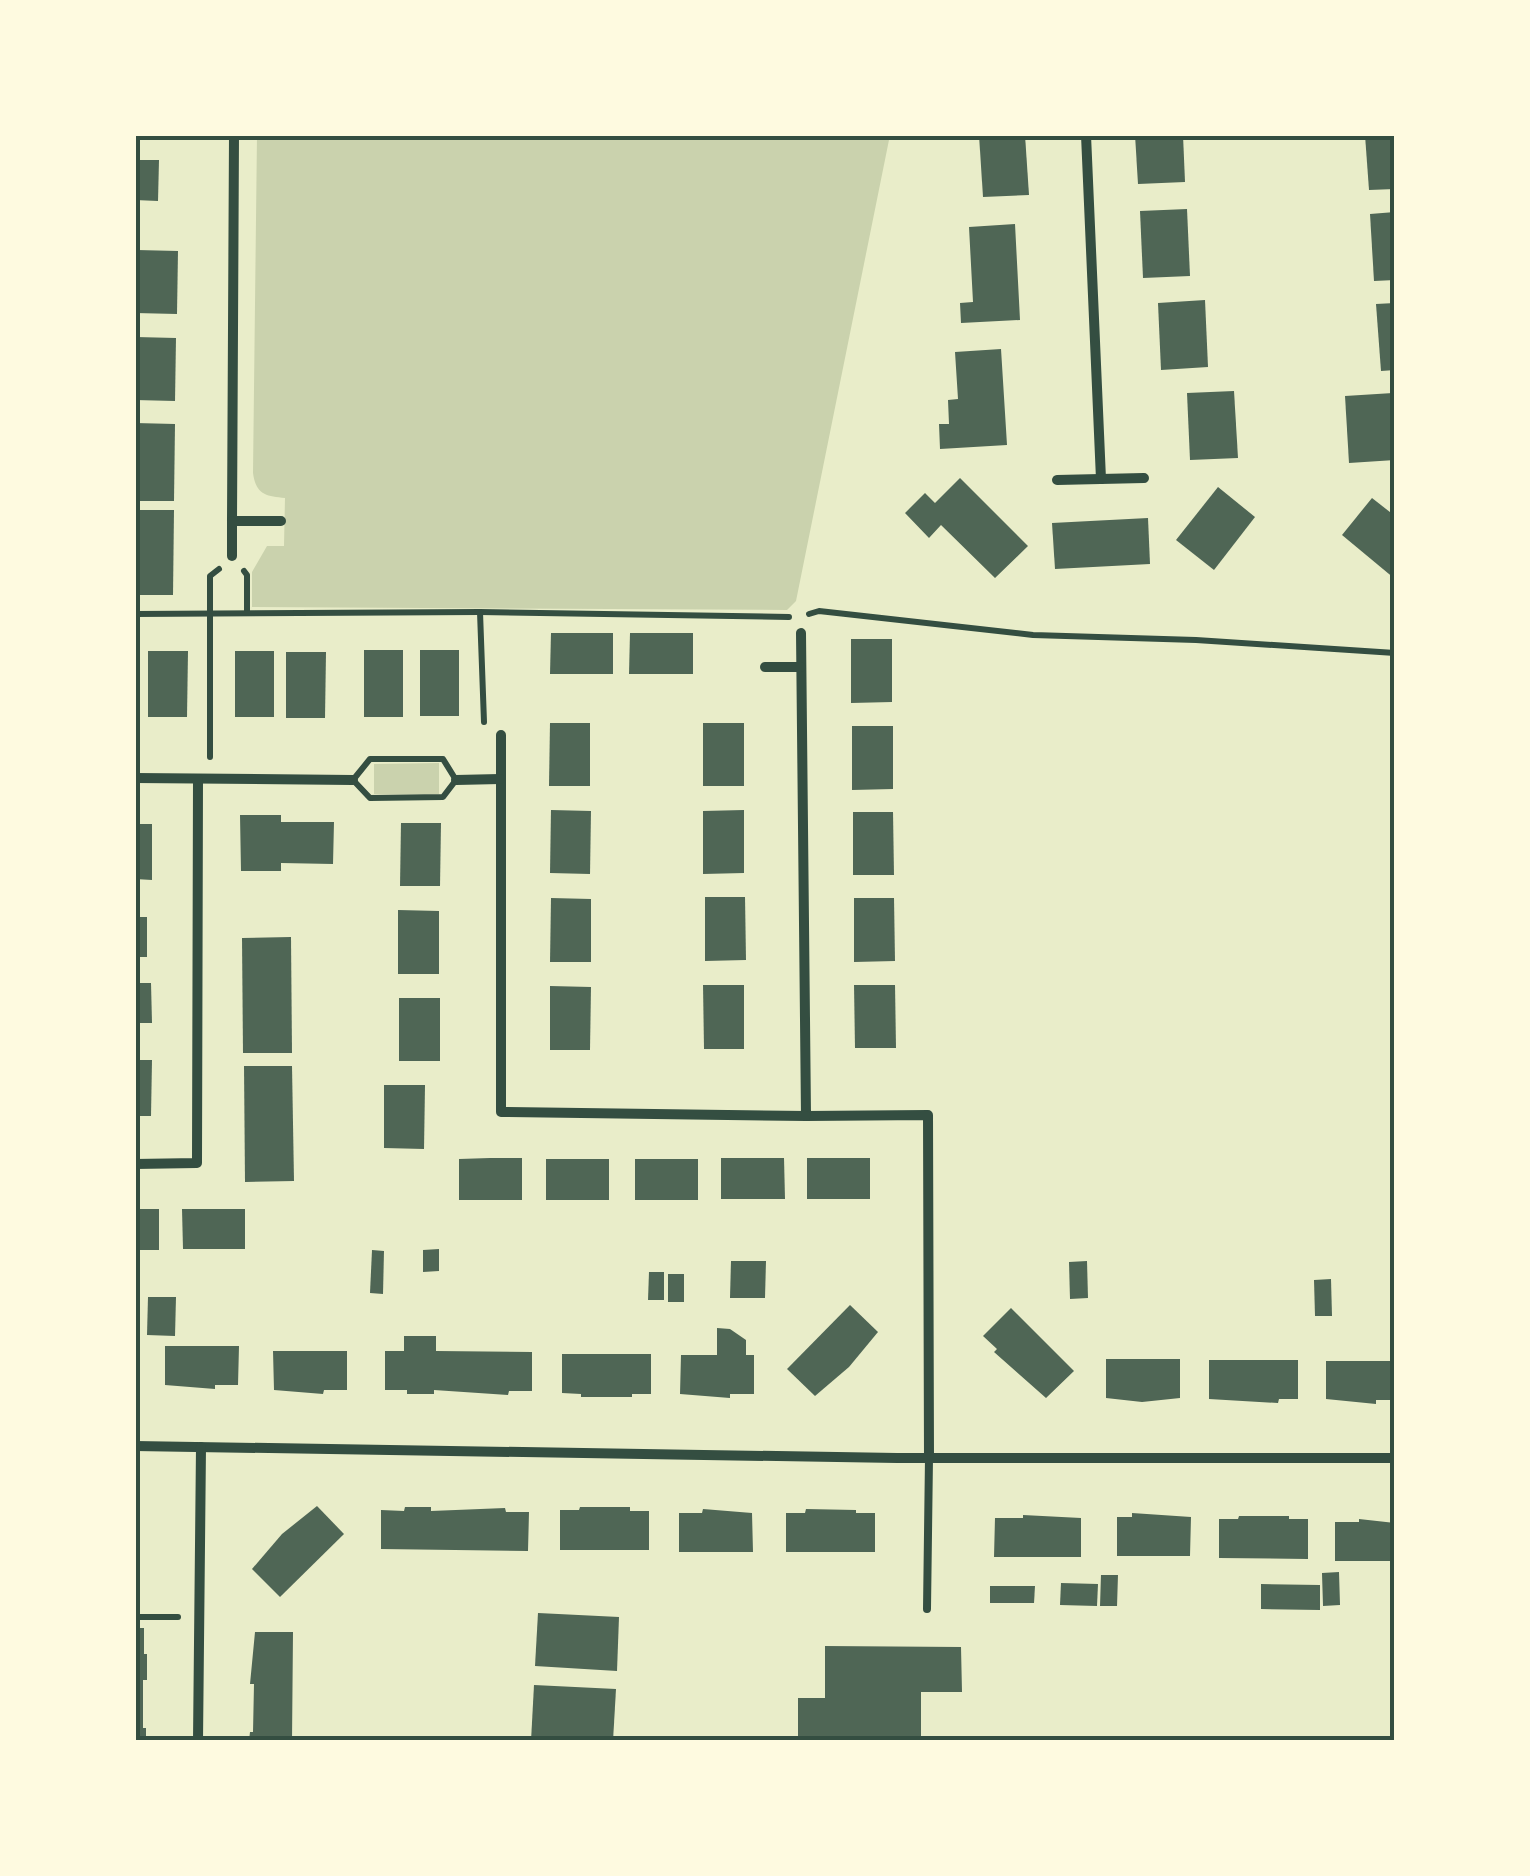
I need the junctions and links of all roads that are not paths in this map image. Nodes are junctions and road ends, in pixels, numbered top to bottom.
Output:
1 (234, 135) edge
2 (1086, 135) edge
3 (1144, 478) dead end
4 (1101, 479) junction
5 (1057, 480) dead end
6 (232, 521) junction
7 (281, 521) dead end
8 (232, 556) road end
9 (801, 634) dead end
10 (765, 667) dead end
11 (802, 667) junction
12 (501, 735) road end
13 (135, 778) edge
14 (204, 779) junction
15 (353, 780) road end
16 (456, 780) road end
17 (500, 780) junction
18 (806, 1116) junction
19 (135, 1164) edge
20 (135, 1446) edge
21 (201, 1447) junction
22 (929, 1458) junction
23 (1395, 1458) edge
24 (926, 1608) dead end
25 (198, 1741) edge

1 - 6 street
2 - 4 street
3 - 4 street
4 - 5 street
6 - 7 street
6 - 8 street
9 - 11 street
10 - 11 street
11 - 18 street
12 - 17 street
13 - 14 street
14 - 15 street
14 - 19 street
16 - 17 street
17 - 18 street
18 - 22 street
20 - 21 street
21 - 22 street
21 - 25 street
22 - 23 street
22 - 24 lane

